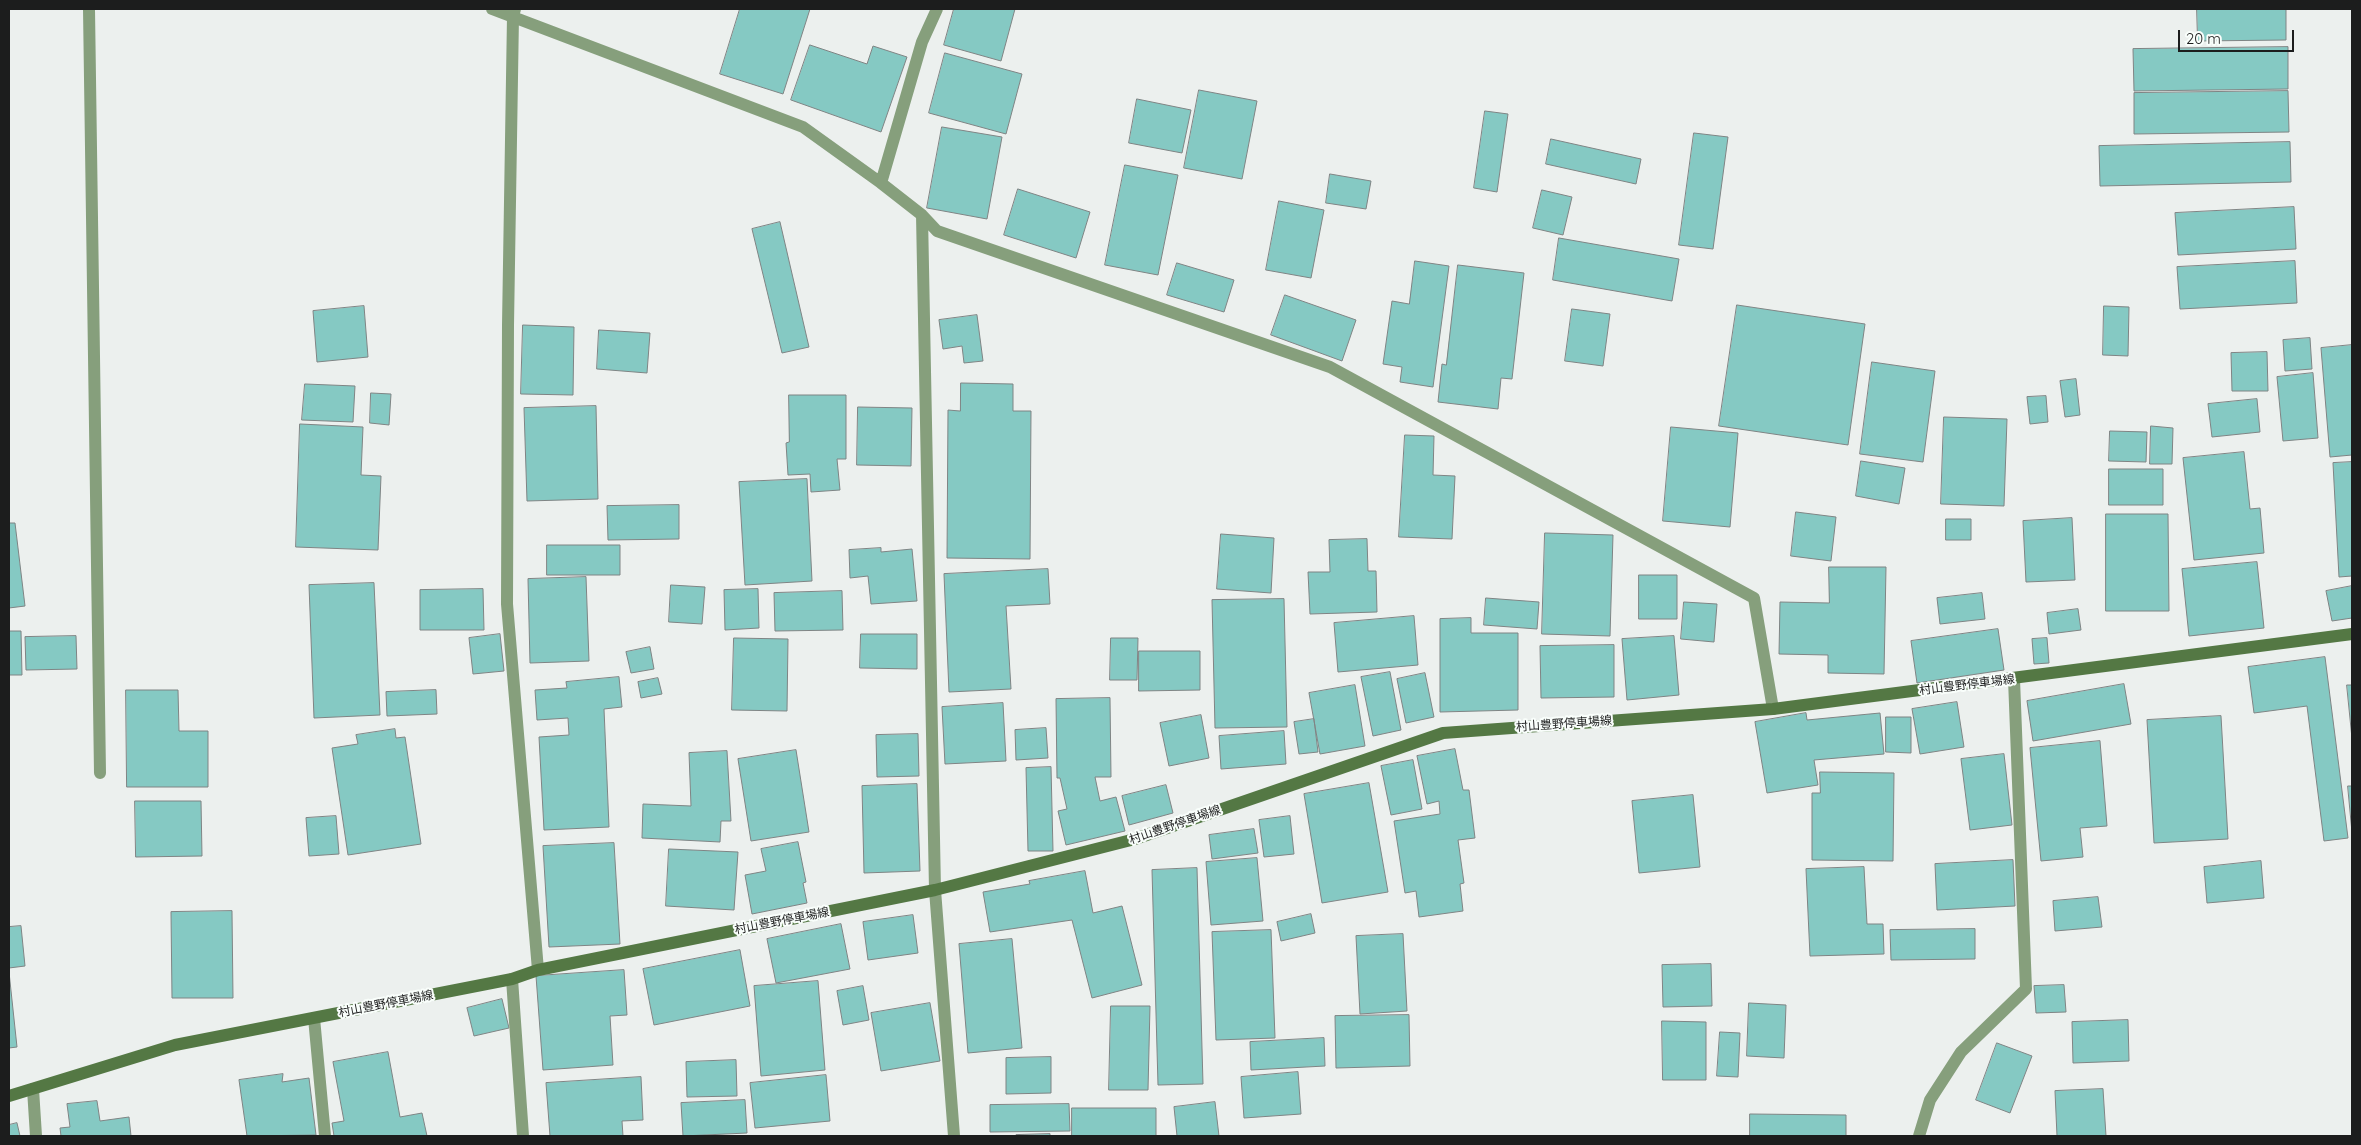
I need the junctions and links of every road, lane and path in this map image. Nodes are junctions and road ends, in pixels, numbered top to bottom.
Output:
1 (89, 9) edge
2 (492, 9) edge
3 (937, 9) edge
4 (514, 12) edge
5 (881, 183) junction
6 (922, 215) junction
7 (2352, 634) edge
8 (2014, 679) junction
9 (1773, 709) junction
10 (100, 773) dead end
11 (935, 890) junction
12 (538, 970) junction
13 (512, 979) junction
14 (314, 1018) junction
15 (33, 1089) junction
16 (9, 1096) edge
17 (36, 1136) edge
18 (325, 1136) edge
19 (523, 1136) edge
20 (954, 1136) edge
21 (1919, 1136) edge

1 - 10 street
2 - 4 street
3 - 5 street
4 - 5 street
4 - 12 street
5 - 6 street
6 - 9 street
6 - 11 street
7 - 8 main road, 村山豊野停車場線
8 - 9 main road, 村山豊野停車場線
8 - 21 street
9 - 11 main road, 村山豊野停車場線
11 - 12 main road, 村山豊野停車場線
11 - 20 street
12 - 13 main road, 村山豊野停車場線
13 - 14 main road, 村山豊野停車場線
13 - 19 street
14 - 15 main road, 村山豊野停車場線
14 - 18 street
15 - 16 main road, 村山豊野停車場線
15 - 17 street

